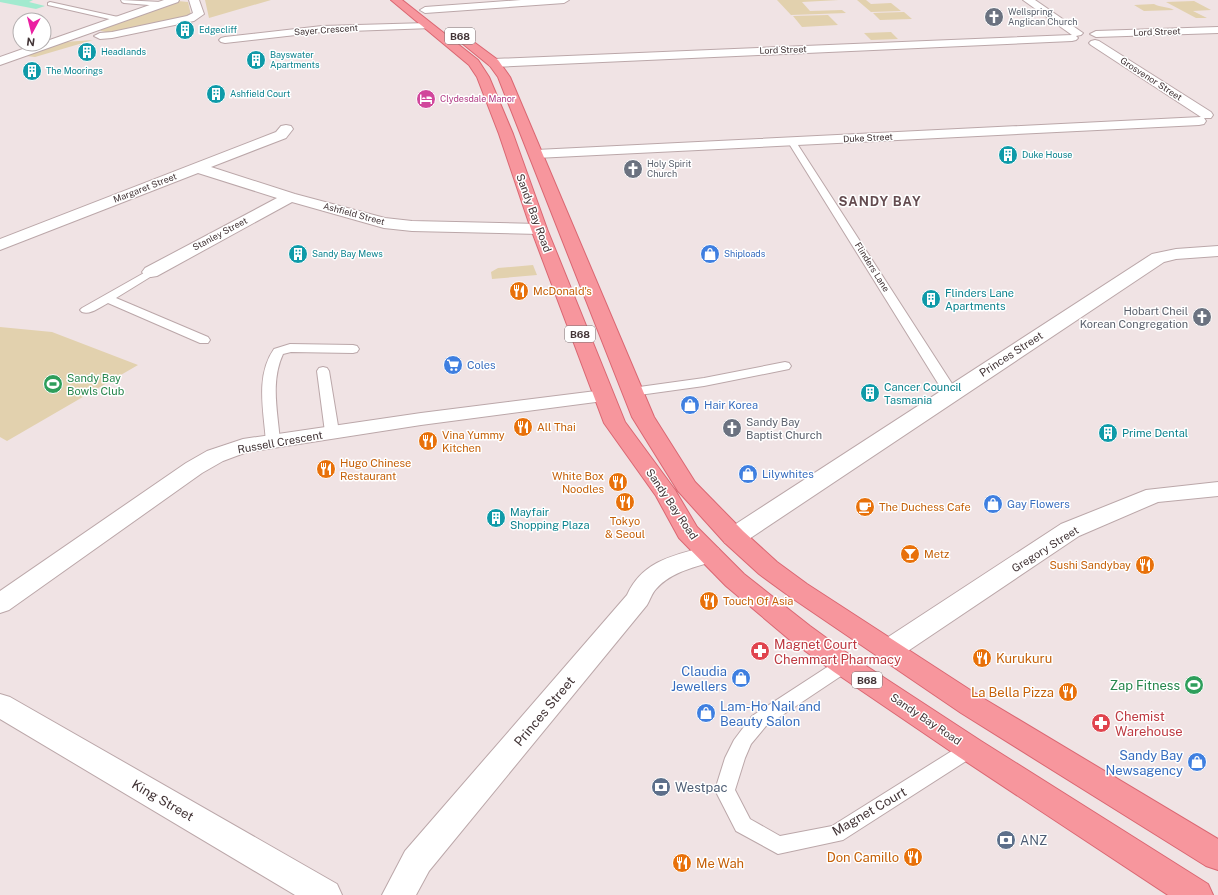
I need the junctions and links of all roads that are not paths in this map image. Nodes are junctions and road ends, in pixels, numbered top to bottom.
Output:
1 (174, 0) edge
2 (194, 0) edge
3 (396, 0) edge
4 (412, 0) edge
5 (564, 0) edge
6 (1028, 0) edge
7 (124, 1) edge
8 (50, 4) dead end
9 (161, 4) junction
10 (425, 10) junction
11 (410, 12) junction
12 (118, 19) junction
13 (443, 23) dead end
14 (428, 26) junction
15 (1218, 31) edge
16 (1075, 36) junction
17 (69, 37) junction
18 (460, 37) dead end
19 (1099, 39) junction
20 (225, 40) dead end
21 (0, 61) edge
22 (474, 63) junction
23 (494, 63) junction
24 (1209, 119) edge
25 (286, 128) dead end
26 (792, 142) junction
27 (536, 154) junction
28 (514, 155) junction
29 (198, 168) junction
30 (290, 197) junction
31 (565, 227) junction
32 (539, 229) junction
33 (0, 245) edge
34 (575, 249) junction
35 (1218, 251) edge
36 (550, 255) junction
37 (151, 272) joint
38 (108, 298) junction
39 (86, 310) dead end
40 (204, 340) dead end
41 (353, 349) dead end
42 (785, 366) dead end
43 (323, 371) dead end
44 (632, 392) junction
45 (951, 393) junction
46 (604, 396) junction
47 (332, 432) junction
48 (273, 442) junction
49 (1218, 489) edge
50 (734, 537) junction
51 (709, 554) junction
52 (0, 604) edge
53 (889, 650) junction
54 (844, 665) junction
55 (0, 705) edge
56 (970, 749) junction
57 (1218, 856) edge
58 (325, 895) edge
59 (399, 895) edge
60 (1196, 895) edge

1 - 9 street
2 - 17 street
3 - 11 main road, Sandy Bay Road / B68
4 - 10 main road, B68
5 - 10 street
6 - 16 street
7 - 9 lane
8 - 12 lane
9 - 12 street
10 - 11 main road
10 - 13 main road, B68
11 - 14 main road, Sandy Bay Road / B68
12 - 17 street
14 - 20 street, Sayer Crescent
14 - 22 main road, Sandy Bay Road / B68
15 - 19 street, Lord Street
16 - 19 street, Lord Street
16 - 23 street, Lord Street
17 - 21 street
18 - 23 main road, Sandy Bay Road / B68
19 - 24 street, Grosvenor Street
22 - 23 main road
22 - 28 main road, Sandy Bay Road / B68
23 - 27 main road, Sandy Bay Road / B68
24 - 26 street, Duke Street
25 - 29 street, Margaret Street
26 - 27 street, Duke Street
26 - 45 lane, Flinders Lane
27 - 28 main road
27 - 31 main road, Sandy Bay Road / B68
28 - 32 main road, Sandy Bay Road / B68
29 - 30 street, Ashfield Street
29 - 33 street, Margaret Street
30 - 32 street, Ashfield Street
30 - 37 street, Stanley Street
31 - 32 main road
31 - 34 main road, Sandy Bay Road / B68
32 - 36 main road, Sandy Bay Road / B68
34 - 36 main road
34 - 44 main road, Sandy Bay Road / B68
35 - 45 street, Princes Street
36 - 46 main road, Sandy Bay Road / B68
37 - 38 lane
38 - 39 lane
38 - 40 lane
41 - 48 lane
42 - 44 lane
43 - 47 lane
44 - 46 main road
44 - 50 main road, Sandy Bay Road / B68
45 - 50 street, Princes Street
46 - 47 street, Russell Crescent
46 - 51 main road, Sandy Bay Road / B68
47 - 48 street, Russell Crescent
48 - 52 street, Russell Crescent
49 - 53 street, Gregory Street
50 - 53 main road, Sandy Bay Road / B68
51 - 54 main road, Sandy Bay Road / B68
51 - 59 street, Princes Street
53 - 57 main road, Sandy Bay Road / B68
54 - 56 main road, Sandy Bay Road / B68
54 - 56 lane, Magnet Court
55 - 58 street, King Street
56 - 60 main road, Sandy Bay Road / B68

